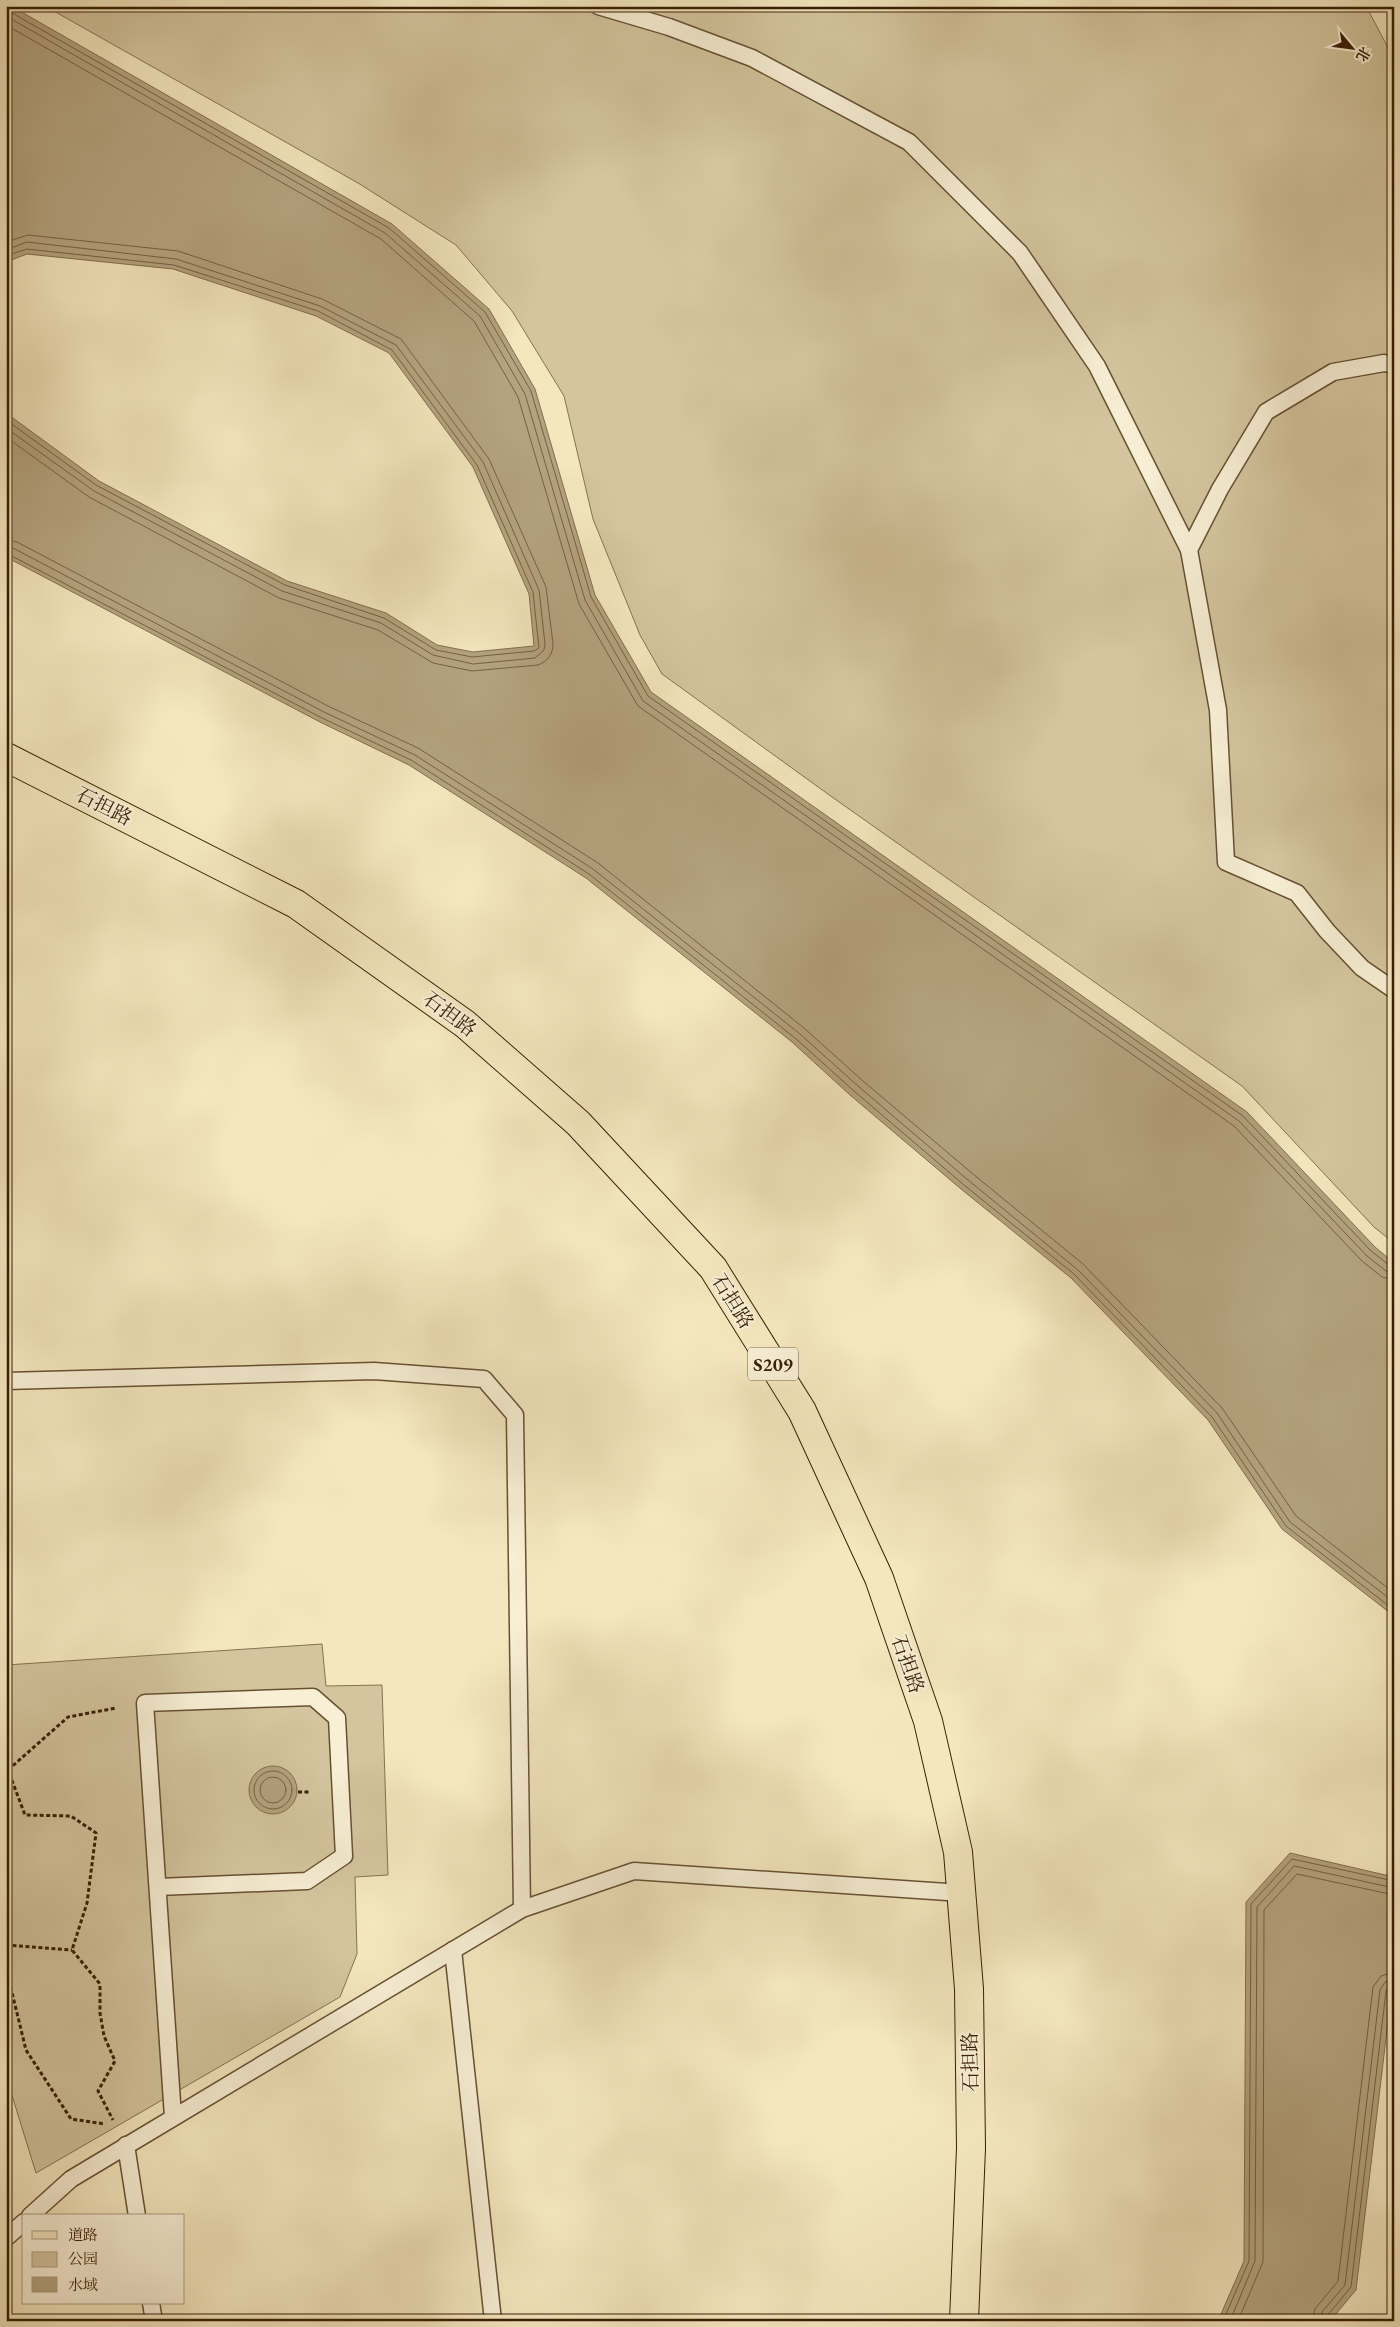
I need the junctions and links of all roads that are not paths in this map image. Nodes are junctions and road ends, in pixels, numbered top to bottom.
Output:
1 (598, 6) edge
2 (1394, 365) edge
3 (1189, 550) junction
4 (6, 757) edge
5 (1394, 990) edge
6 (6, 1381) edge
7 (158, 1887) junction
8 (962, 1893) junction
9 (522, 1909) junction
10 (453, 1950) junction
11 (173, 2117) junction
12 (126, 2145) junction
13 (32, 2214) edge
14 (137, 2214) edge
15 (22, 2224) edge
16 (6, 2238) edge
17 (151, 2304) edge
18 (154, 2321) edge
19 (492, 2321) edge
20 (964, 2321) edge

1 - 3 lane
2 - 3 lane
3 - 5 lane
4 - 8 main road, 石担路 / S209
6 - 9 lane
7 - 7 lane
7 - 11 lane
8 - 9 lane
8 - 20 main road, 石担路 / S209
9 - 10 lane
10 - 11 lane
10 - 19 lane
11 - 12 lane
12 - 13 lane
12 - 14 lane
15 - 16 lane
17 - 18 lane

